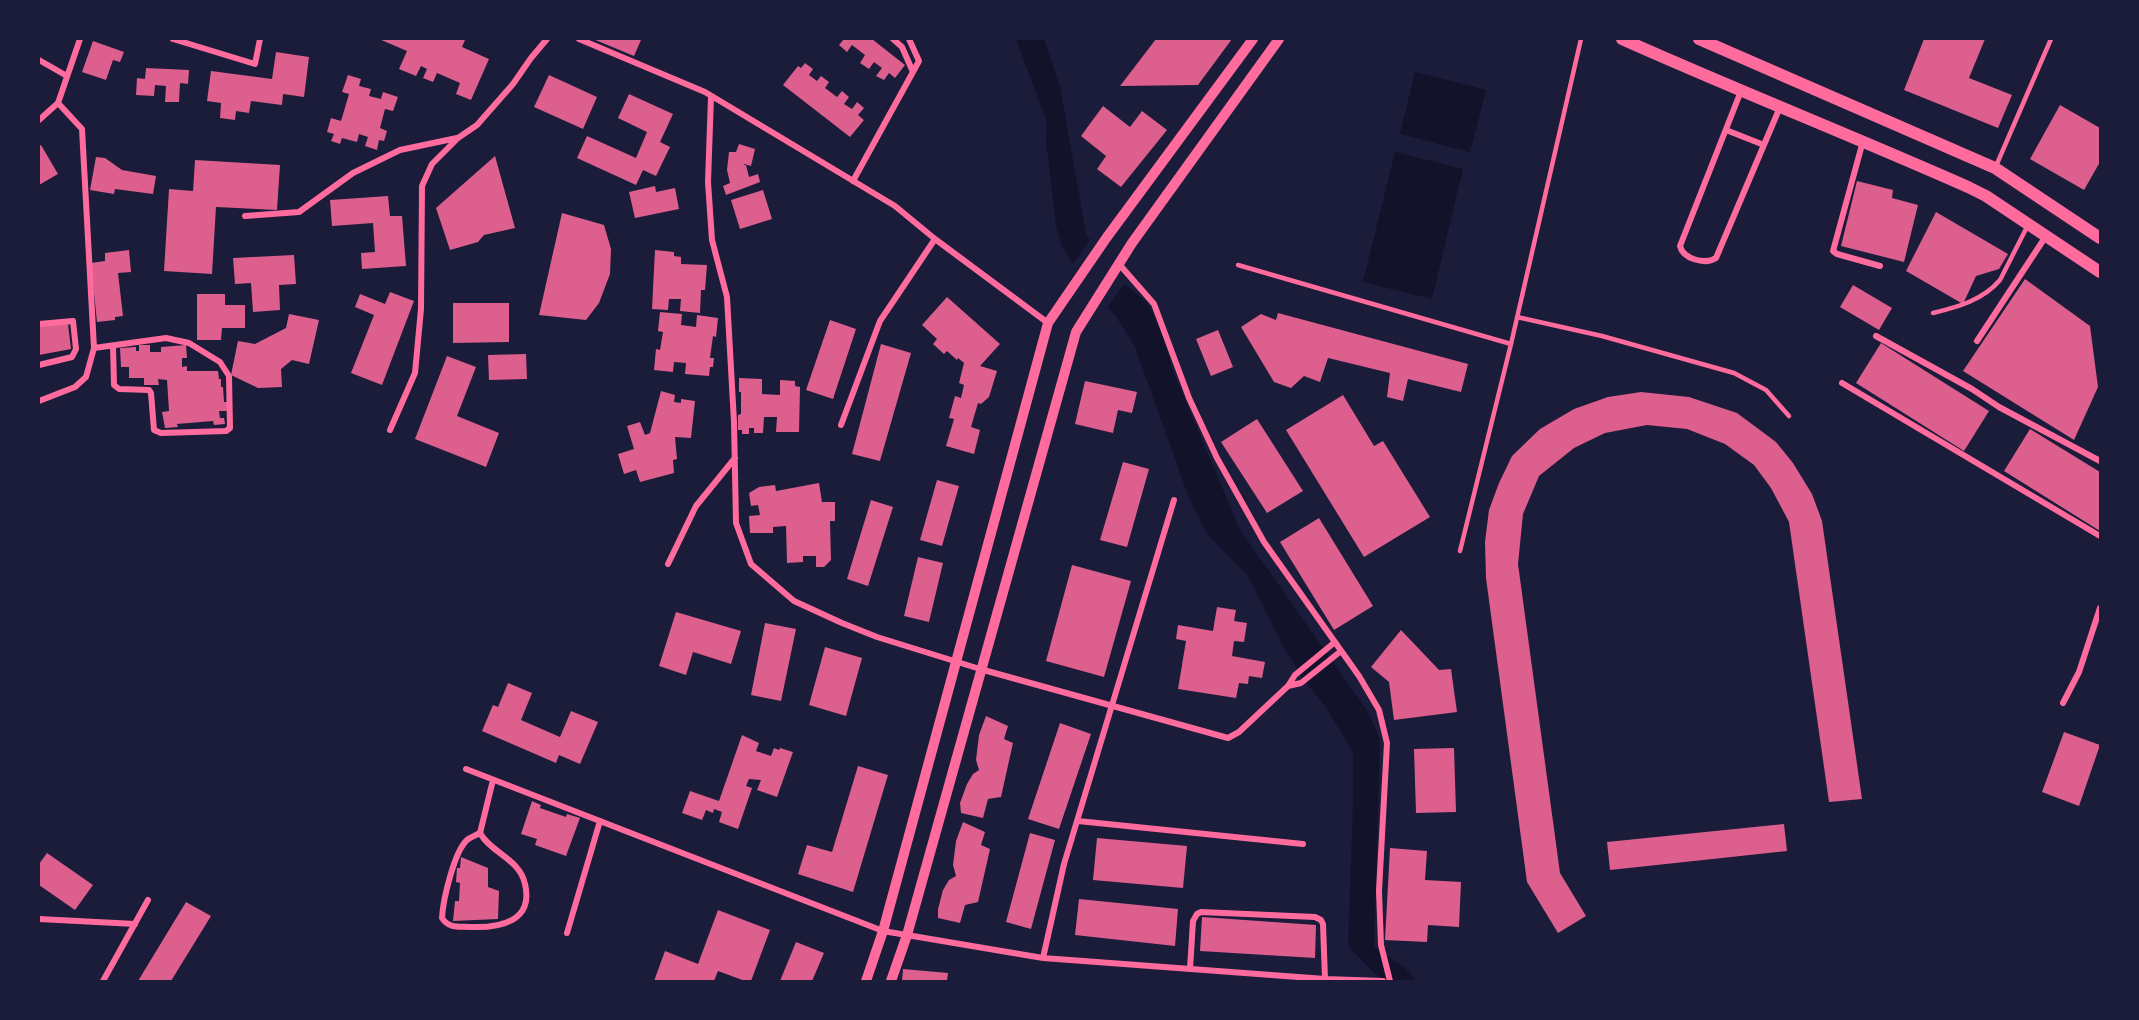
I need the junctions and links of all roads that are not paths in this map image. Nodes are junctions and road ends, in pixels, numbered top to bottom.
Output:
1 (80, 39) edge
2 (173, 39) edge
3 (260, 39) edge
4 (547, 39) edge
5 (579, 39) edge
6 (893, 39) edge
7 (909, 39) edge
8 (1253, 39) edge
9 (1279, 39) edge
10 (1581, 39) edge
11 (1622, 39) edge
12 (1699, 39) edge
13 (2051, 39) edge
14 (39, 60) edge
15 (914, 72) junction
16 (67, 76) junction
17 (1741, 91) junction
18 (711, 97) junction
19 (58, 103) junction
20 (1780, 106) junction
21 (39, 120) edge
22 (1726, 130) junction
23 (458, 138) junction
24 (1863, 141) junction
25 (1764, 145) junction
26 (1995, 168) junction
27 (853, 181) junction
28 (245, 216) dead end
29 (2028, 224) junction
30 (2046, 236) junction
31 (2100, 238) edge
32 (935, 239) junction
33 (1238, 266) dead end
34 (1880, 266) dead end
35 (1116, 268) junction
36 (2100, 272) edge
37 (1933, 313) dead end
38 (1517, 317) junction
39 (1048, 323) junction
40 (39, 324) edge
41 (1876, 336) dead end
42 (1977, 341) dead end
43 (1511, 344) junction
44 (113, 346) junction
45 (94, 348) junction
46 (39, 365) edge
47 (1842, 383) dead end
48 (39, 401) edge
49 (1789, 416) dead end
50 (841, 426) dead end
51 (390, 430) dead end
52 (735, 458) junction
53 (2100, 461) edge
54 (1174, 500) dead end
55 (2100, 536) edge
56 (1460, 551) dead end
57 (668, 564) dead end
58 (2100, 608) edge
59 (1335, 642) junction
60 (1341, 651) junction
61 (956, 661) junction
62 (982, 669) junction
63 (1288, 686) junction
64 (2063, 702) dead end
65 (1112, 706) junction
66 (466, 769) dead end
67 (493, 780) junction
68 (600, 821) junction
69 (1077, 821) junction
70 (480, 833) junction
71 (1303, 844) dead end
72 (148, 900) dead end
73 (39, 920) edge
74 (135, 924) junction
75 (883, 931) junction
76 (567, 933) dead end
77 (907, 935) junction
78 (1043, 958) junction
79 (1190, 969) junction
80 (1325, 979) junction
81 (103, 981) edge
82 (866, 981) edge
83 (891, 981) edge
84 (1384, 981) edge
85 (1391, 981) edge

1 - 16 street
2 - 3 street
4 - 23 street
5 - 18 street
6 - 15 street
7 - 15 street
8 - 39 street
9 - 35 street
10 - 38 lane
11 - 17 main road
12 - 26 main road
13 - 26 lane
14 - 16 street
15 - 27 street
16 - 19 street
17 - 20 main road
17 - 22 street
18 - 27 street
18 - 52 street
19 - 21 street
19 - 45 street
20 - 24 main road
20 - 25 street
22 - 25 street
22 - 25 street
23 - 28 street
23 - 51 street
24 - 29 main road
24 - 34 street
26 - 31 main road
27 - 32 street
29 - 30 main road
29 - 37 lane
30 - 36 main road
30 - 42 street
32 - 39 street
32 - 50 street
33 - 43 lane
35 - 59 street
35 - 62 street
38 - 43 lane
38 - 49 lane
39 - 61 street
40 - 46 street
41 - 53 street
43 - 56 lane
44 - 44 street
44 - 45 street
45 - 48 street
47 - 55 street
52 - 57 street
52 - 61 street
54 - 65 street
58 - 64 street
59 - 60 street
59 - 63 street
60 - 63 street
60 - 85 street
61 - 62 street
61 - 75 street
62 - 65 street
62 - 77 street
63 - 65 street
65 - 69 street
66 - 67 street
67 - 68 street
67 - 70 street
68 - 75 street
68 - 76 street
69 - 71 street
69 - 78 street
70 - 70 street
72 - 74 street
73 - 74 street
74 - 81 street
75 - 77 street
75 - 82 street
77 - 78 street
77 - 83 street
78 - 79 street
79 - 80 street
79 - 80 street
80 - 84 street
84 - 85 street

